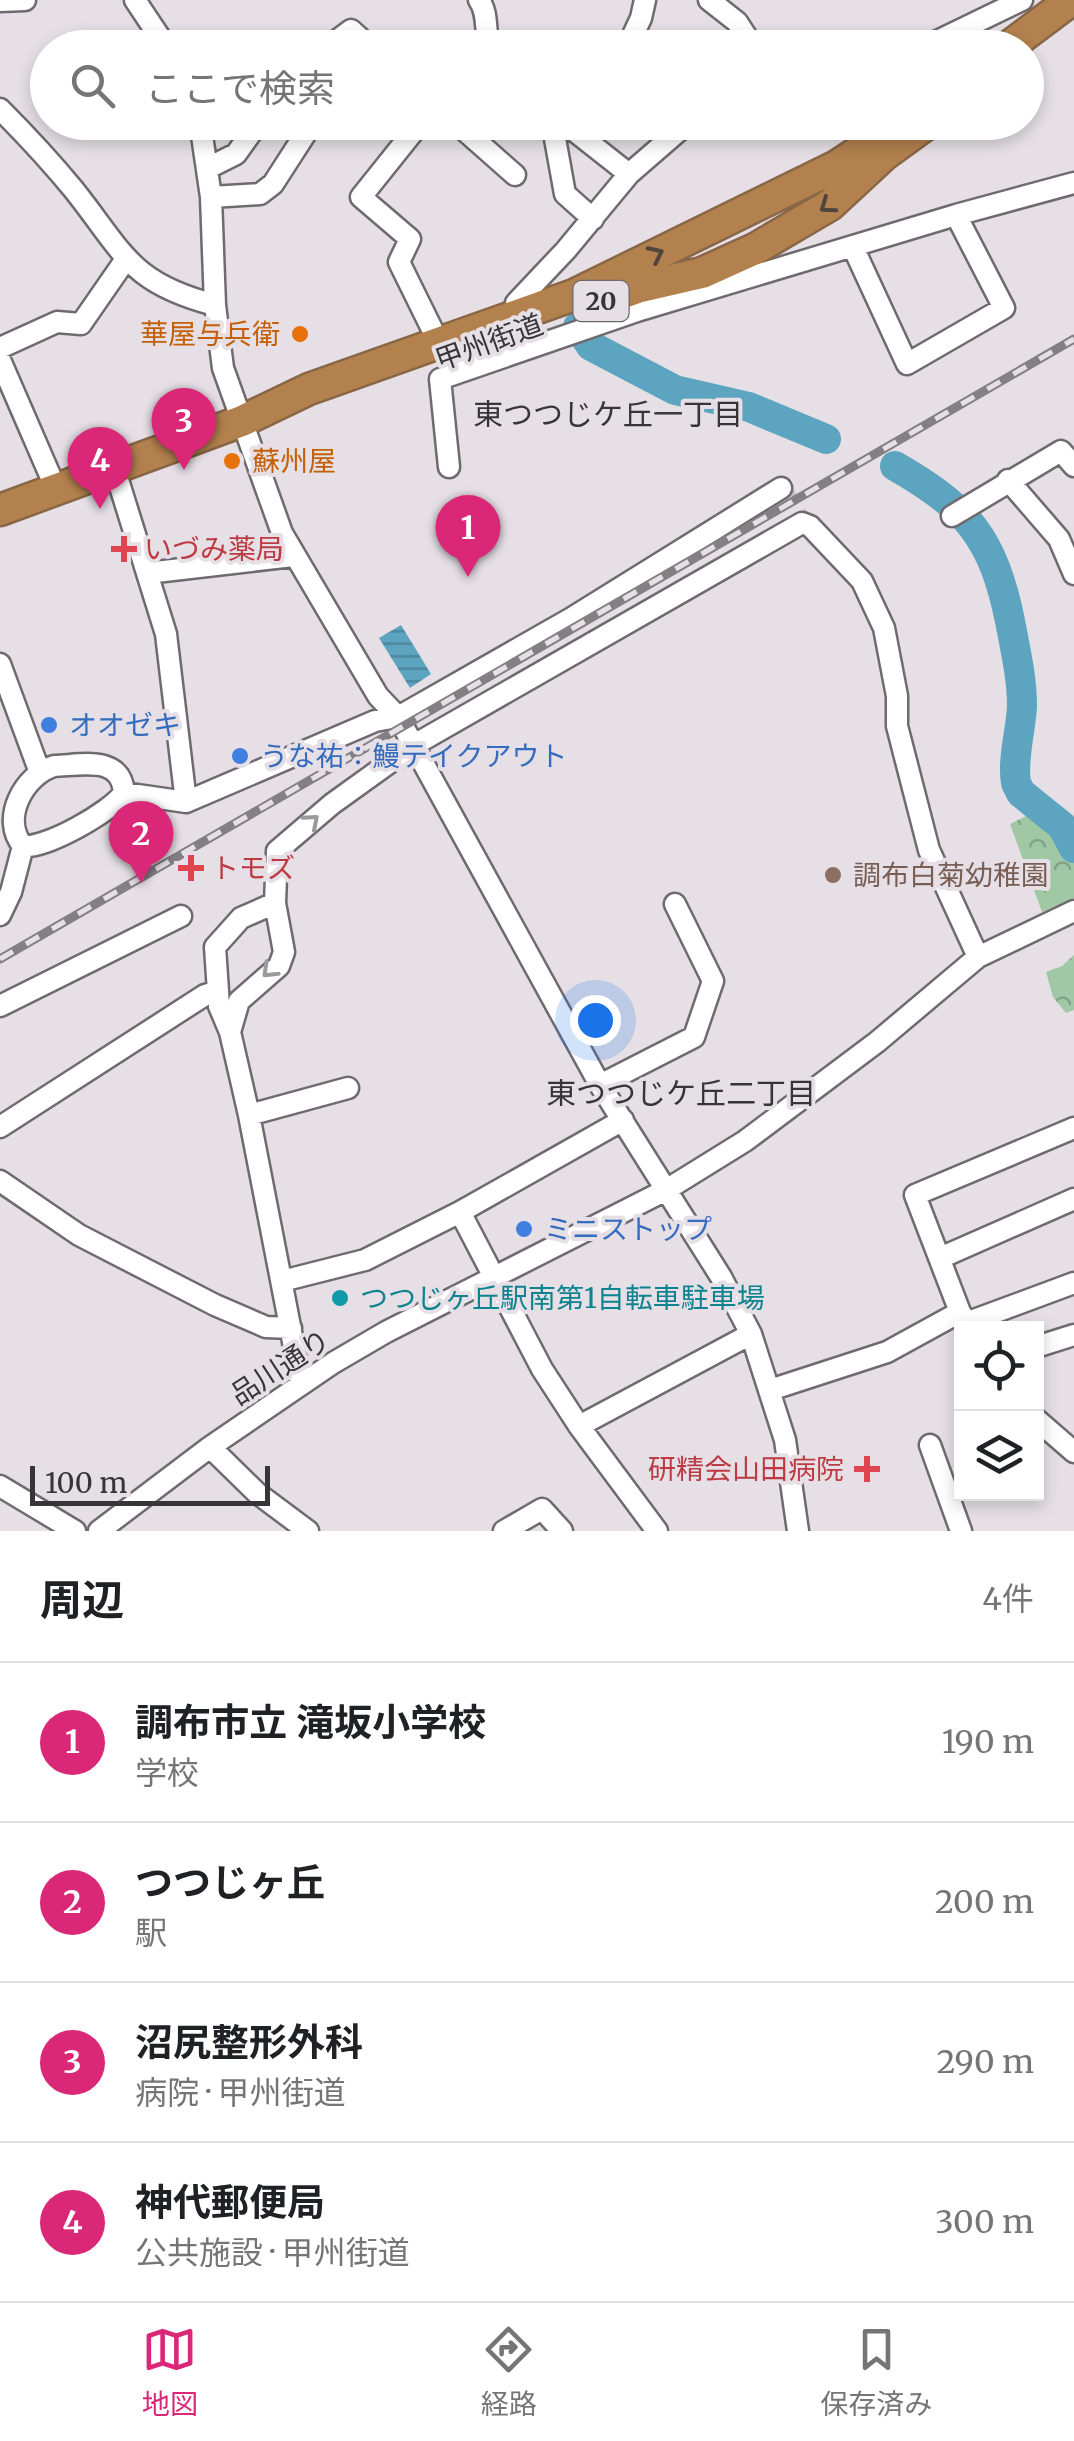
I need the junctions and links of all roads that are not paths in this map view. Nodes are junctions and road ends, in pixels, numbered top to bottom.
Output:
1 (0, 0) edge
2 (25, 0) edge
3 (479, 0) edge
4 (645, 0) edge
5 (710, 0) edge
6 (1022, 0) edge
7 (1072, 0) edge
8 (145, 3) edge
9 (1074, 19) edge
10 (158, 30) edge
11 (486, 30) edge
12 (635, 30) edge
13 (742, 30) edge
14 (960, 30) edge
15 (1031, 30) edge
16 (1044, 40) edge
17 (0, 110) edge
18 (203, 140) edge
19 (246, 140) edge
20 (302, 140) edge
21 (407, 140) edge
22 (476, 140) edge
23 (555, 140) edge
24 (598, 140) edge
25 (667, 140) edge
26 (875, 140) edge
27 (905, 140) edge
28 (208, 168) junction
29 (515, 174) dead end
30 (628, 174) junction
31 (1074, 183) edge
32 (211, 197) junction
33 (956, 215) junction
34 (593, 218) junction
35 (853, 247) junction
36 (126, 259) junction
37 (215, 305) junction
38 (519, 315) junction
39 (432, 330) dead end
40 (0, 348) edge
41 (491, 351) junction
42 (0, 360) edge
43 (242, 422) junction
44 (114, 466) junction
45 (449, 466) dead end
46 (1074, 466) edge
47 (1008, 480) junction
48 (781, 488) dead end
49 (56, 490) junction
50 (0, 510) edge
51 (952, 516) dead end
52 (294, 556) junction
53 (147, 573) junction
54 (1074, 574) edge
55 (0, 664) edge
56 (398, 718) junction
57 (414, 745) junction
58 (39, 770) junction
59 (124, 792) junction
60 (186, 802) junction
61 (22, 846) junction
62 (7, 879) edge
63 (275, 903) junction
64 (675, 904) dead end
65 (1074, 910) edge
66 (0, 915) edge
67 (181, 916) dead end
68 (978, 957) junction
69 (218, 991) junction
70 (0, 1006) edge
71 (230, 1032) junction
72 (600, 1085) junction
73 (348, 1088) dead end
74 (249, 1116) junction
75 (623, 1120) junction
76 (0, 1127) edge
77 (1074, 1128) edge
78 (0, 1180) edge
79 (666, 1190) junction
80 (1074, 1199) edge
81 (460, 1212) junction
82 (940, 1258) junction
83 (493, 1278) junction
84 (282, 1281) junction
85 (1074, 1283) edge
86 (966, 1321) edge
87 (954, 1326) edge
88 (291, 1328) junction
89 (751, 1334) junction
90 (1074, 1335) edge
91 (1044, 1344) edge
92 (301, 1383) junction
93 (770, 1390) junction
94 (579, 1426) junction
95 (1044, 1426) edge
96 (930, 1445) dead end
97 (210, 1447) junction
98 (1074, 1452) edge
99 (0, 1486) edge
100 (76, 1531) edge
101 (99, 1531) edge
102 (308, 1531) edge
103 (504, 1531) edge
104 (562, 1531) edge
105 (657, 1531) edge
106 (798, 1531) edge
107 (962, 1531) edge

1 - 2 street
3 - 11 street
4 - 12 street
5 - 13 street
6 - 14 street
7 - 15 highway
8 - 10 street
9 - 16 highway
17 - 36 street
18 - 28 street
19 - 28 street
20 - 32 street
21 - 39 street
22 - 29 street
23 - 34 street
24 - 30 street
25 - 30 street
38 -> 26 highway, 甲州街道 / 20
27 -> 41 highway, 甲州街道 / 20
28 - 32 street
30 - 34 street
31 - 33 street
32 - 37 street
33 - 35 street
33 - 35 street
34 - 38 street
35 - 41 street
36 - 37 street
36 - 40 street
37 - 43 street
38 - 43 highway, 甲州街道 / 20
41 - 43 highway, 甲州街道 / 20
41 - 45 street
42 - 49 street
43 - 44 highway, 甲州街道 / 20
43 - 52 street
44 - 49 highway, 甲州街道 / 20
44 - 53 street
46 - 47 street
47 - 51 street
47 - 54 street
48 - 56 street
49 - 50 highway, 甲州街道 / 20
52 - 53 street
52 - 56 street
53 - 60 street
55 - 58 street
56 - 57 street
56 - 60 street
63 -> 57 street
57 - 68 street
57 - 72 street
58 - 59 street
58 - 61 street
59 - 60 street
59 - 61 street
61 - 62 street
62 - 66 street
63 - 69 street
63 -> 71 street
64 - 72 street
65 - 68 street, 品川通り
67 - 70 street
68 - 79 street, 品川通り
69 - 71 street
69 - 76 street
71 - 74 street
72 - 75 street
73 - 74 street
74 - 84 street
75 - 79 street
75 - 81 street
77 - 82 street
78 - 88 street
79 - 83 street, 品川通り
79 - 89 street
80 - 82 street
81 - 83 street
81 - 84 street
82 - 86 street
83 - 92 street, 品川通り
83 - 94 street
84 - 88 street
85 - 86 street
87 - 93 street
88 - 92 street
89 - 93 street
89 - 94 street
90 - 91 street
92 - 97 street, 品川通り
93 - 106 street
94 - 105 street
95 - 98 street
96 - 107 street
97 - 101 street, 品川通り
97 - 102 street
99 - 100 street
103 - 104 street

